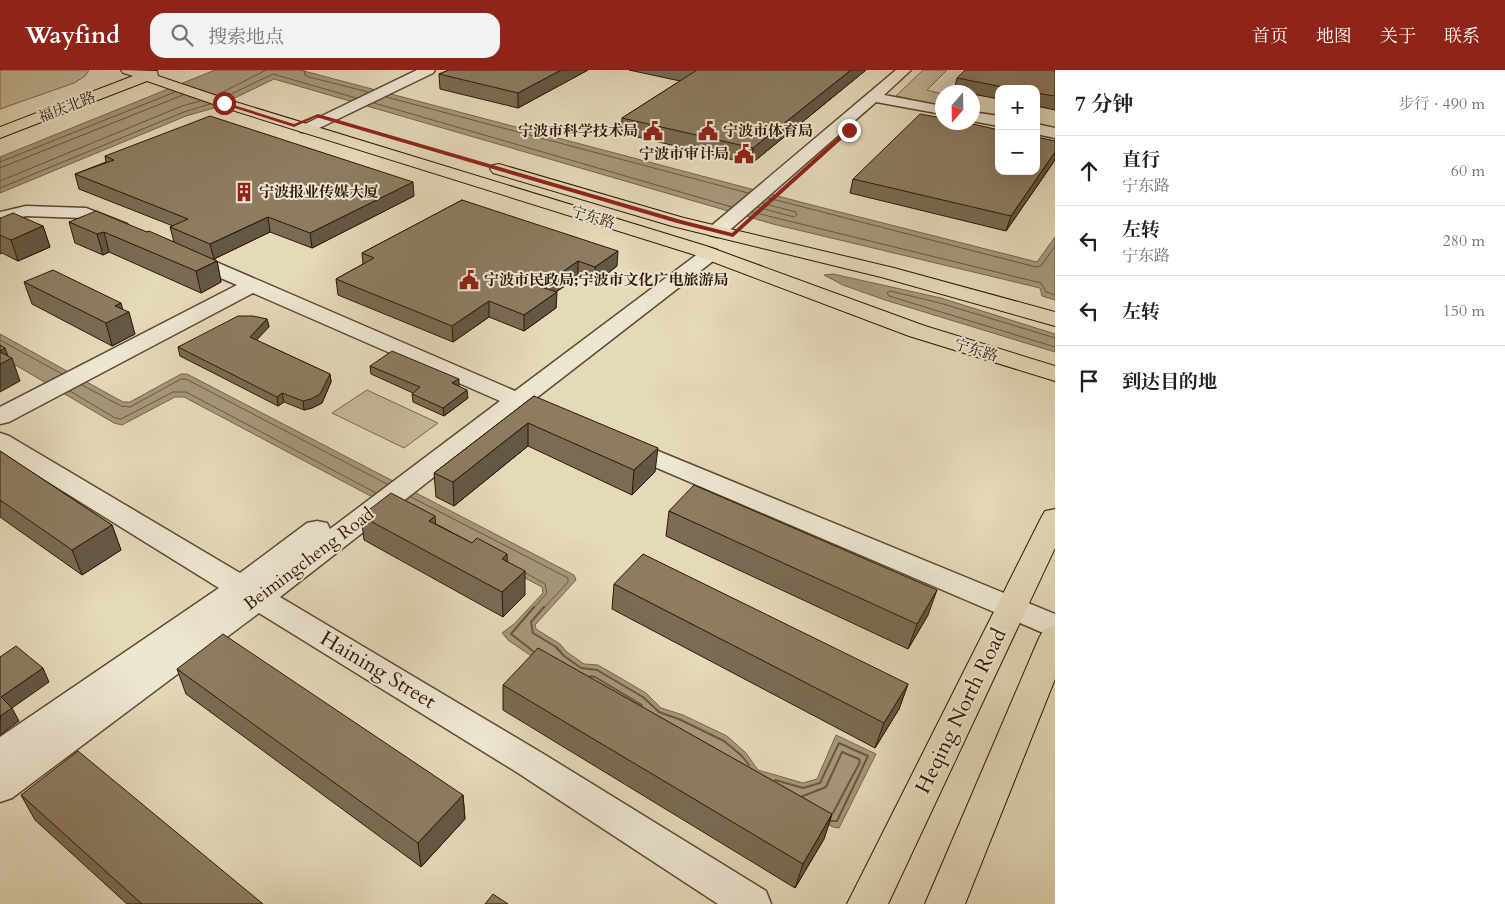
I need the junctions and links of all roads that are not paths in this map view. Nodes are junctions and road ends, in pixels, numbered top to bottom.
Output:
1 (122, 70) edge
2 (128, 70) edge
3 (162, 70) edge
4 (172, 70) edge
5 (416, 70) edge
6 (428, 70) edge
7 (904, 70) edge
8 (917, 70) edge
9 (145, 76) junction
10 (87, 83) dead end
11 (243, 94) dead end
12 (222, 95) junction
13 (879, 97) junction
14 (935, 108) edge
15 (980, 116) edge
16 (995, 119) edge
17 (311, 122) junction
18 (1040, 128) edge
19 (1055, 131) edge
20 (0, 133) edge
21 (433, 149) dead end
22 (480, 163) dead end
23 (0, 218) edge
24 (139, 236) edge
25 (715, 242) junction
26 (165, 247) edge
27 (253, 285) junction
28 (1055, 320) edge
29 (1055, 374) edge
30 (507, 396) junction
31 (0, 417) edge
32 (580, 427) edge
33 (608, 438) edge
34 (0, 440) edge
35 (1055, 518) edge
36 (250, 592) junction
37 (1011, 608) junction
38 (1055, 627) edge
39 (1055, 638) edge
40 (0, 755) edge
41 (0, 787) edge
42 (752, 904) edge
43 (867, 904) edge
44 (945, 904) edge

1 - 10 main road, 福庆北路
2 - 9 main road, 宁东路
3 - 9 main road, 福庆北路
4 - 12 main road, 宁东路
5 - 17 street
6 - 17 street
7 - 13 street
8 - 13 street
9 - 12 main road, 宁东路
9 - 20 main road, 福庆北路
11 - 17 main road, 宁东路
12 - 17 main road, 宁东路
13 - 14 street
13 - 25 street, Beimingcheng Road
15 - 16 street
17 - 21 main road, 宁东路
17 - 25 main road, 宁东路
18 - 19 street
22 - 25 main road, 宁东路
23 - 24 street
25 - 28 main road, 宁东路
25 - 29 main road, 宁东路
25 - 30 street, Beimingcheng Road
26 - 27 street
27 - 30 street
27 - 31 street
30 - 32 street
30 - 36 street, Beimingcheng Road
33 - 37 street
34 - 36 street, Haining Street
35 - 37 main road, Heqing North Road
36 - 40 street, Beimingcheng Road
36 - 41 street, Beimingcheng Road
36 - 42 street, Haining Street
37 - 38 street
37 - 43 main road, Heqing North Road
39 - 44 main road

